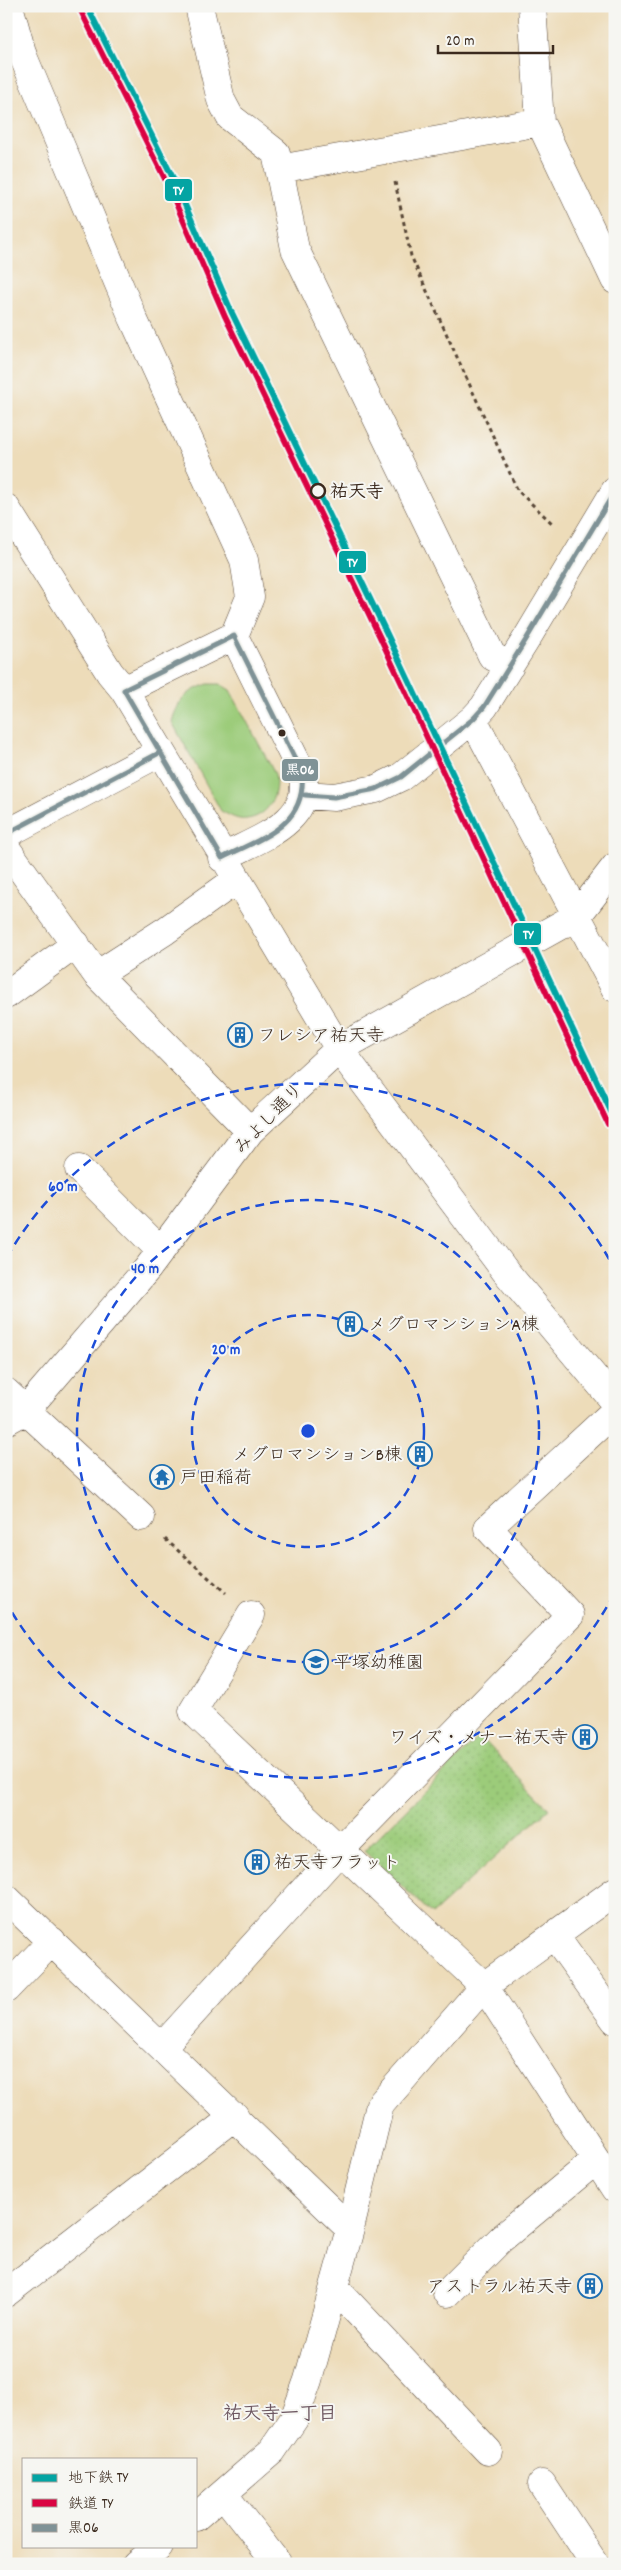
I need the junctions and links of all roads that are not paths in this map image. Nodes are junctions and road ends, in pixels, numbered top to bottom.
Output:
1 (9, 6) edge
2 (199, 6) edge
3 (532, 6) edge
4 (540, 122) junction
5 (279, 169) junction
6 (615, 280) edge
7 (615, 491) edge
8 (6, 508) edge
9 (234, 636) junction
10 (510, 666) junction
11 (124, 690) junction
12 (473, 719) junction
13 (161, 752) junction
14 (304, 795) junction
15 (6, 834) edge
16 (6, 848) edge
17 (615, 867) edge
18 (229, 869) junction
19 (577, 916) junction
20 (76, 944) junction
21 (97, 975) junction
22 (615, 988) edge
23 (6, 995) edge
24 (339, 1049) junction
25 (250, 1131) junction
26 (79, 1169) dead end
27 (160, 1250) junction
28 (6, 1392) edge
29 (615, 1402) edge
30 (615, 1410) edge
31 (16, 1415) edge
32 (141, 1517) road end
33 (251, 1615) road end
34 (341, 1849) junction
35 (615, 1891) edge
36 (6, 1898) edge
37 (554, 1935) junction
38 (52, 1941) junction
39 (484, 1986) junction
40 (6, 1989) edge
41 (615, 2020) edge
42 (162, 2047) junction
43 (235, 2116) junction
44 (596, 2160) junction
45 (615, 2189) edge
46 (350, 2229) junction
47 (334, 2287) junction
48 (6, 2293) edge
49 (447, 2293) dead end
50 (488, 2451) dead end
51 (542, 2484) dead end
52 (224, 2495) junction
53 (198, 2515) edge
54 (156, 2548) edge
55 (615, 2550) edge
56 (136, 2564) edge
57 (278, 2564) edge
58 (595, 2564) edge

1 - 9 street
2 - 5 street
3 - 4 street
4 - 5 street
4 - 6 street
5 - 10 street
7 - 10 street
8 - 11 street
9 - 11 street
9 - 14 street
10 - 12 street
11 - 13 street
12 - 14 street
12 - 19 street
13 - 15 street
13 - 18 street
14 - 18 street
16 - 20 street
17 - 19 street
18 - 21 street
18 - 24 street
19 - 22 street
19 - 24 street, みよし通り
20 - 21 street
20 - 23 street
21 - 25 street
24 - 25 street, みよし通り
24 - 29 street
25 - 27 street, みよし通り
26 - 27 street
27 - 31 street, みよし通り
28 - 31 street
30 - 34 street
31 - 32 street
33 - 34 street
34 - 39 street
34 - 42 street
35 - 37 street
36 - 38 street
37 - 39 street
37 - 41 street
38 - 40 street
38 - 42 street
39 - 44 street
39 - 46 street
42 - 43 street
43 - 46 street
43 - 48 street
44 - 45 street
44 - 49 street
46 - 47 street
47 - 50 street
47 - 52 street
51 - 58 street
52 - 53 street
52 - 57 street
54 - 56 street
55 - 58 street

